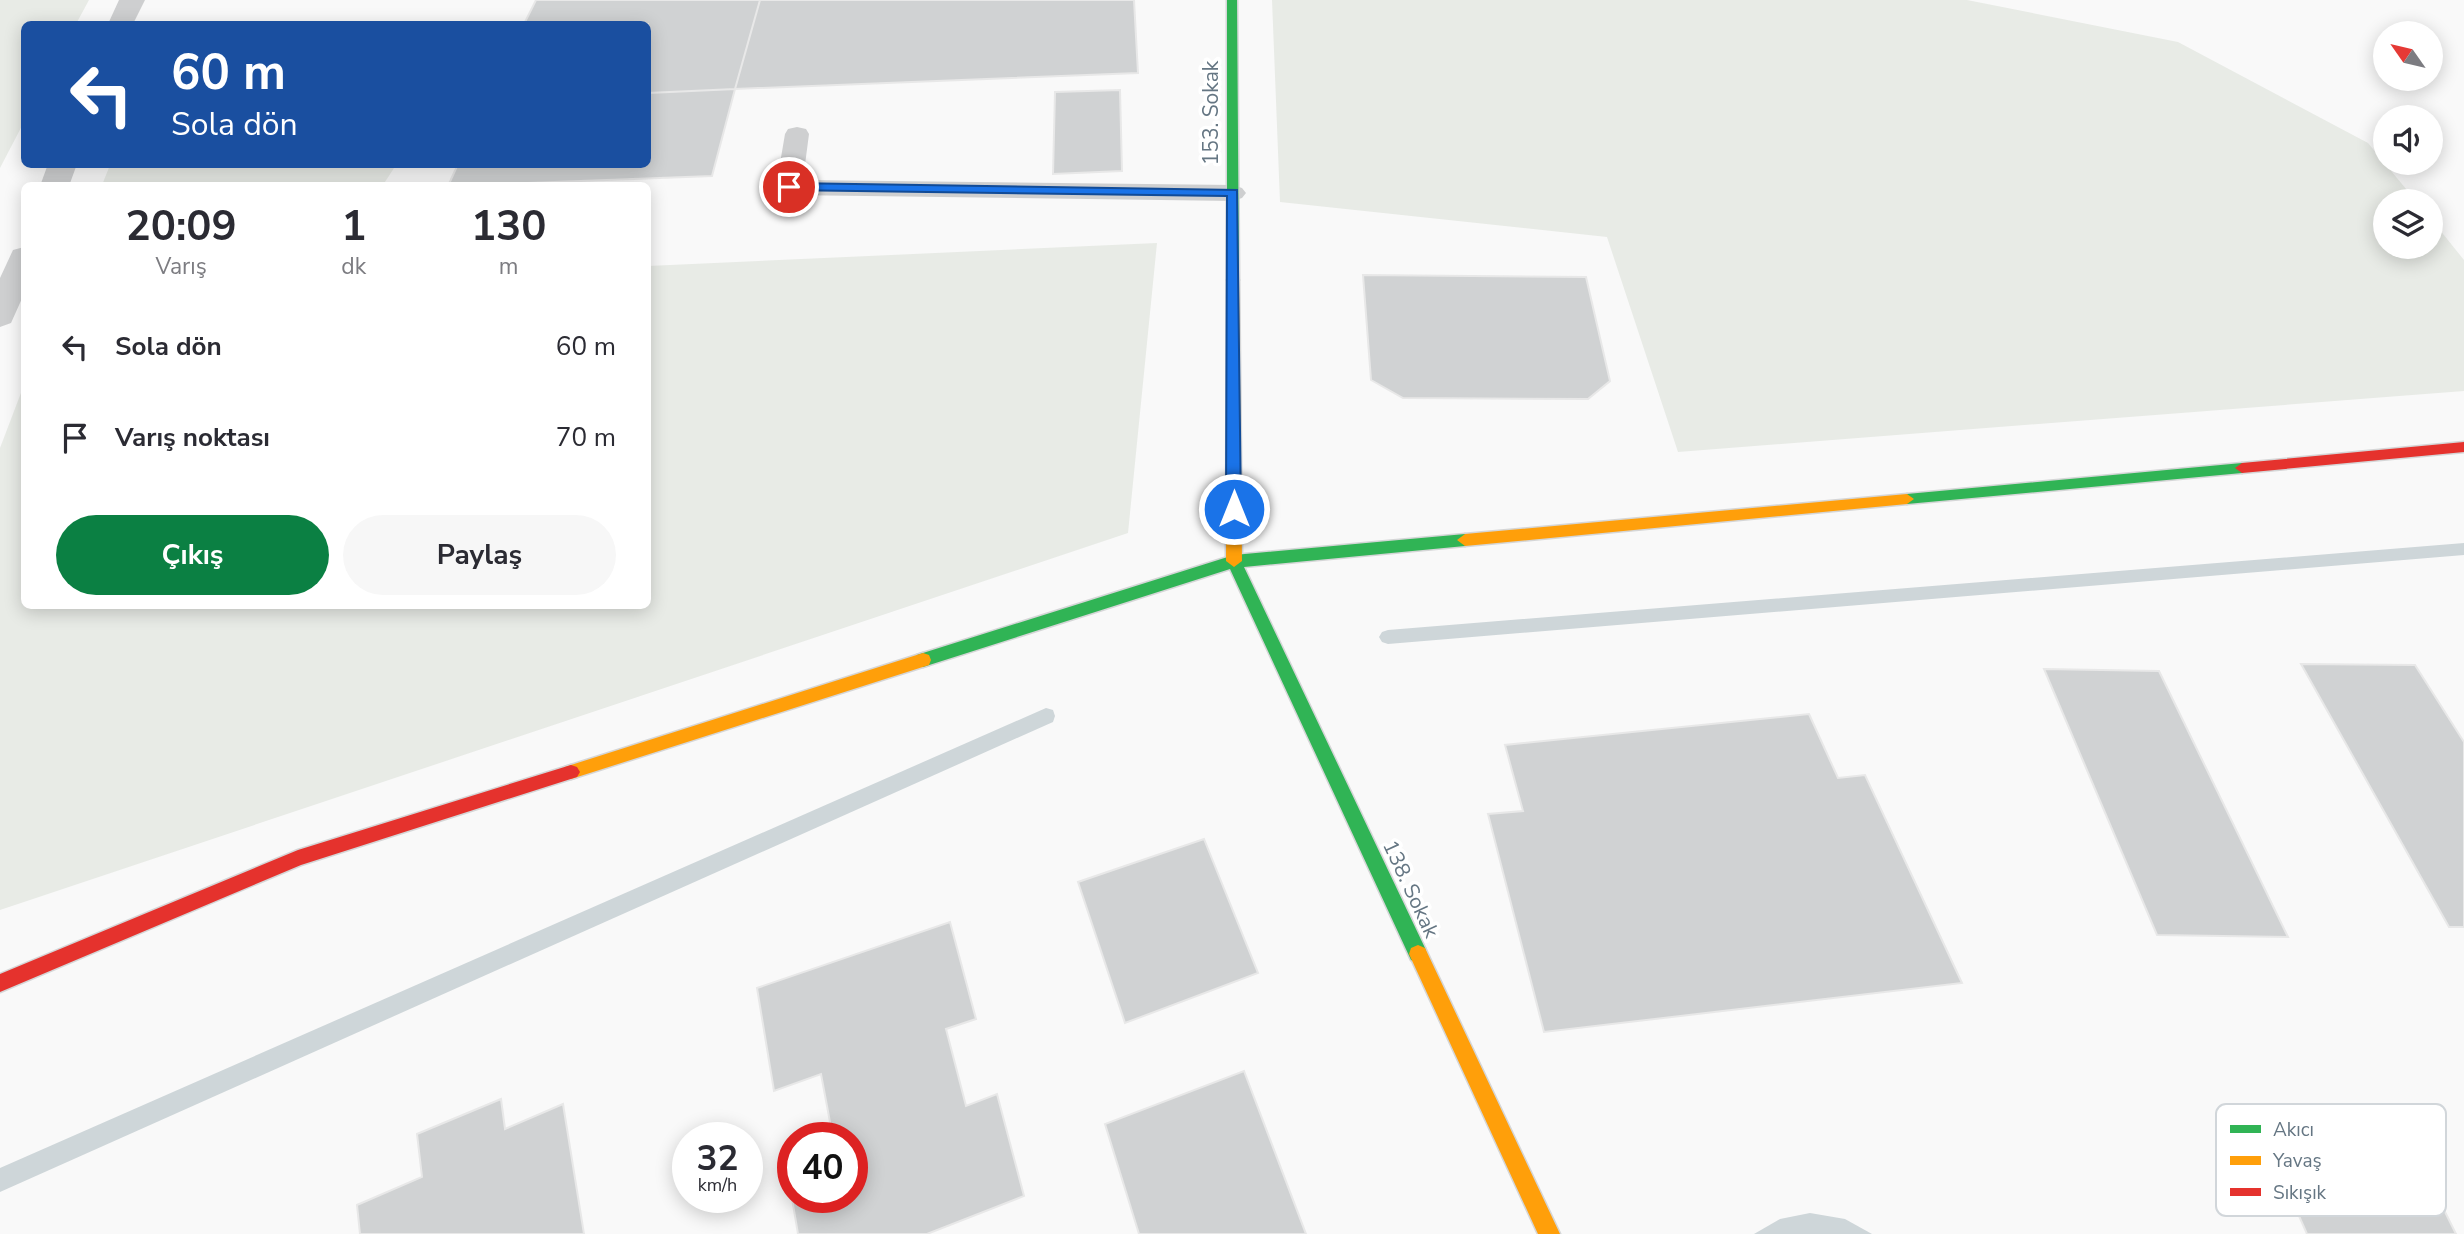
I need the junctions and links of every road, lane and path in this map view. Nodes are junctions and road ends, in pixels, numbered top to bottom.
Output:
1 (132, 0) edge
2 (1232, 0) edge
3 (122, 21) edge
4 (797, 134) dead end
5 (1233, 193) junction
6 (21, 264) edge
7 (0, 316) edge
8 (2464, 447) edge
9 (1234, 562) junction
10 (0, 983) edge
11 (1549, 1234) edge

1 - 3 street
2 - 5 street, 153. Sokak
4 - 5 lane
5 - 9 street, 153. Sokak
6 - 7 street
8 - 9 street
9 - 10 street
9 - 11 street, 138. Sokak

